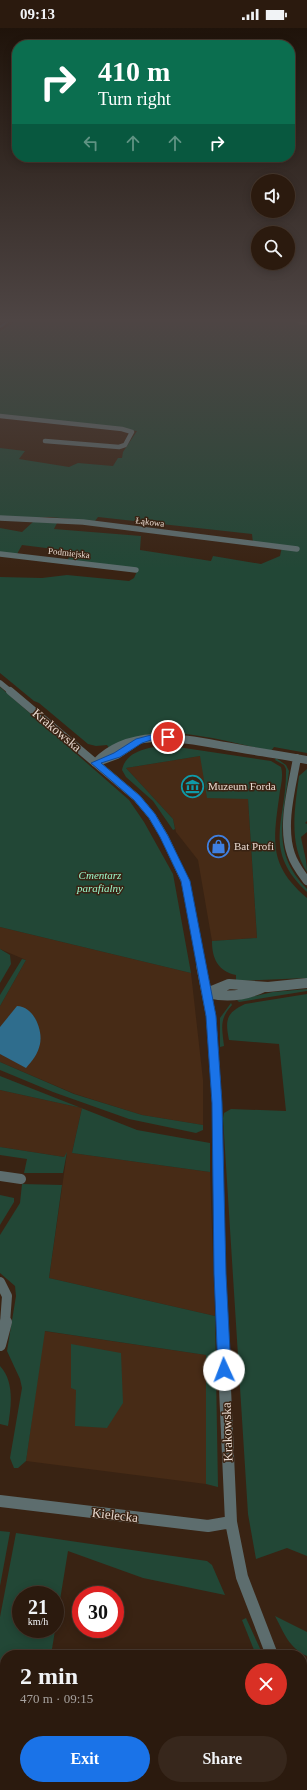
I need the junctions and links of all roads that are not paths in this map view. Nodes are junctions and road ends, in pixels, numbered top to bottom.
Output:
1 (0, 416) edge
2 (45, 442) dead end
3 (0, 518) edge
4 (297, 549) dead end
5 (0, 554) edge
6 (136, 570) dead end
7 (0, 683) edge
8 (297, 758) junction
9 (307, 760) edge
10 (95, 763) junction
11 (307, 881) edge
12 (307, 984) edge
13 (264, 987) junction
14 (207, 993) junction
15 (0, 1176) edge
16 (21, 1179) dead end
17 (0, 1282) edge
18 (0, 1345) edge
19 (0, 1501) edge
20 (231, 1522) junction
21 (270, 1650) edge

1 - 2 street
3 - 4 street, Łąkowa
5 - 6 street, Podmiejska
7 - 10 street, Krakowska
8 - 9 street
8 - 10 street
8 - 11 street
10 - 14 street, Krakowska
12 - 13 street
13 - 14 street
13 - 14 street
14 - 20 street, Krakowska
15 - 16 street
17 - 18 street
19 - 20 street, Kielecka
20 - 21 street, Krakowska

